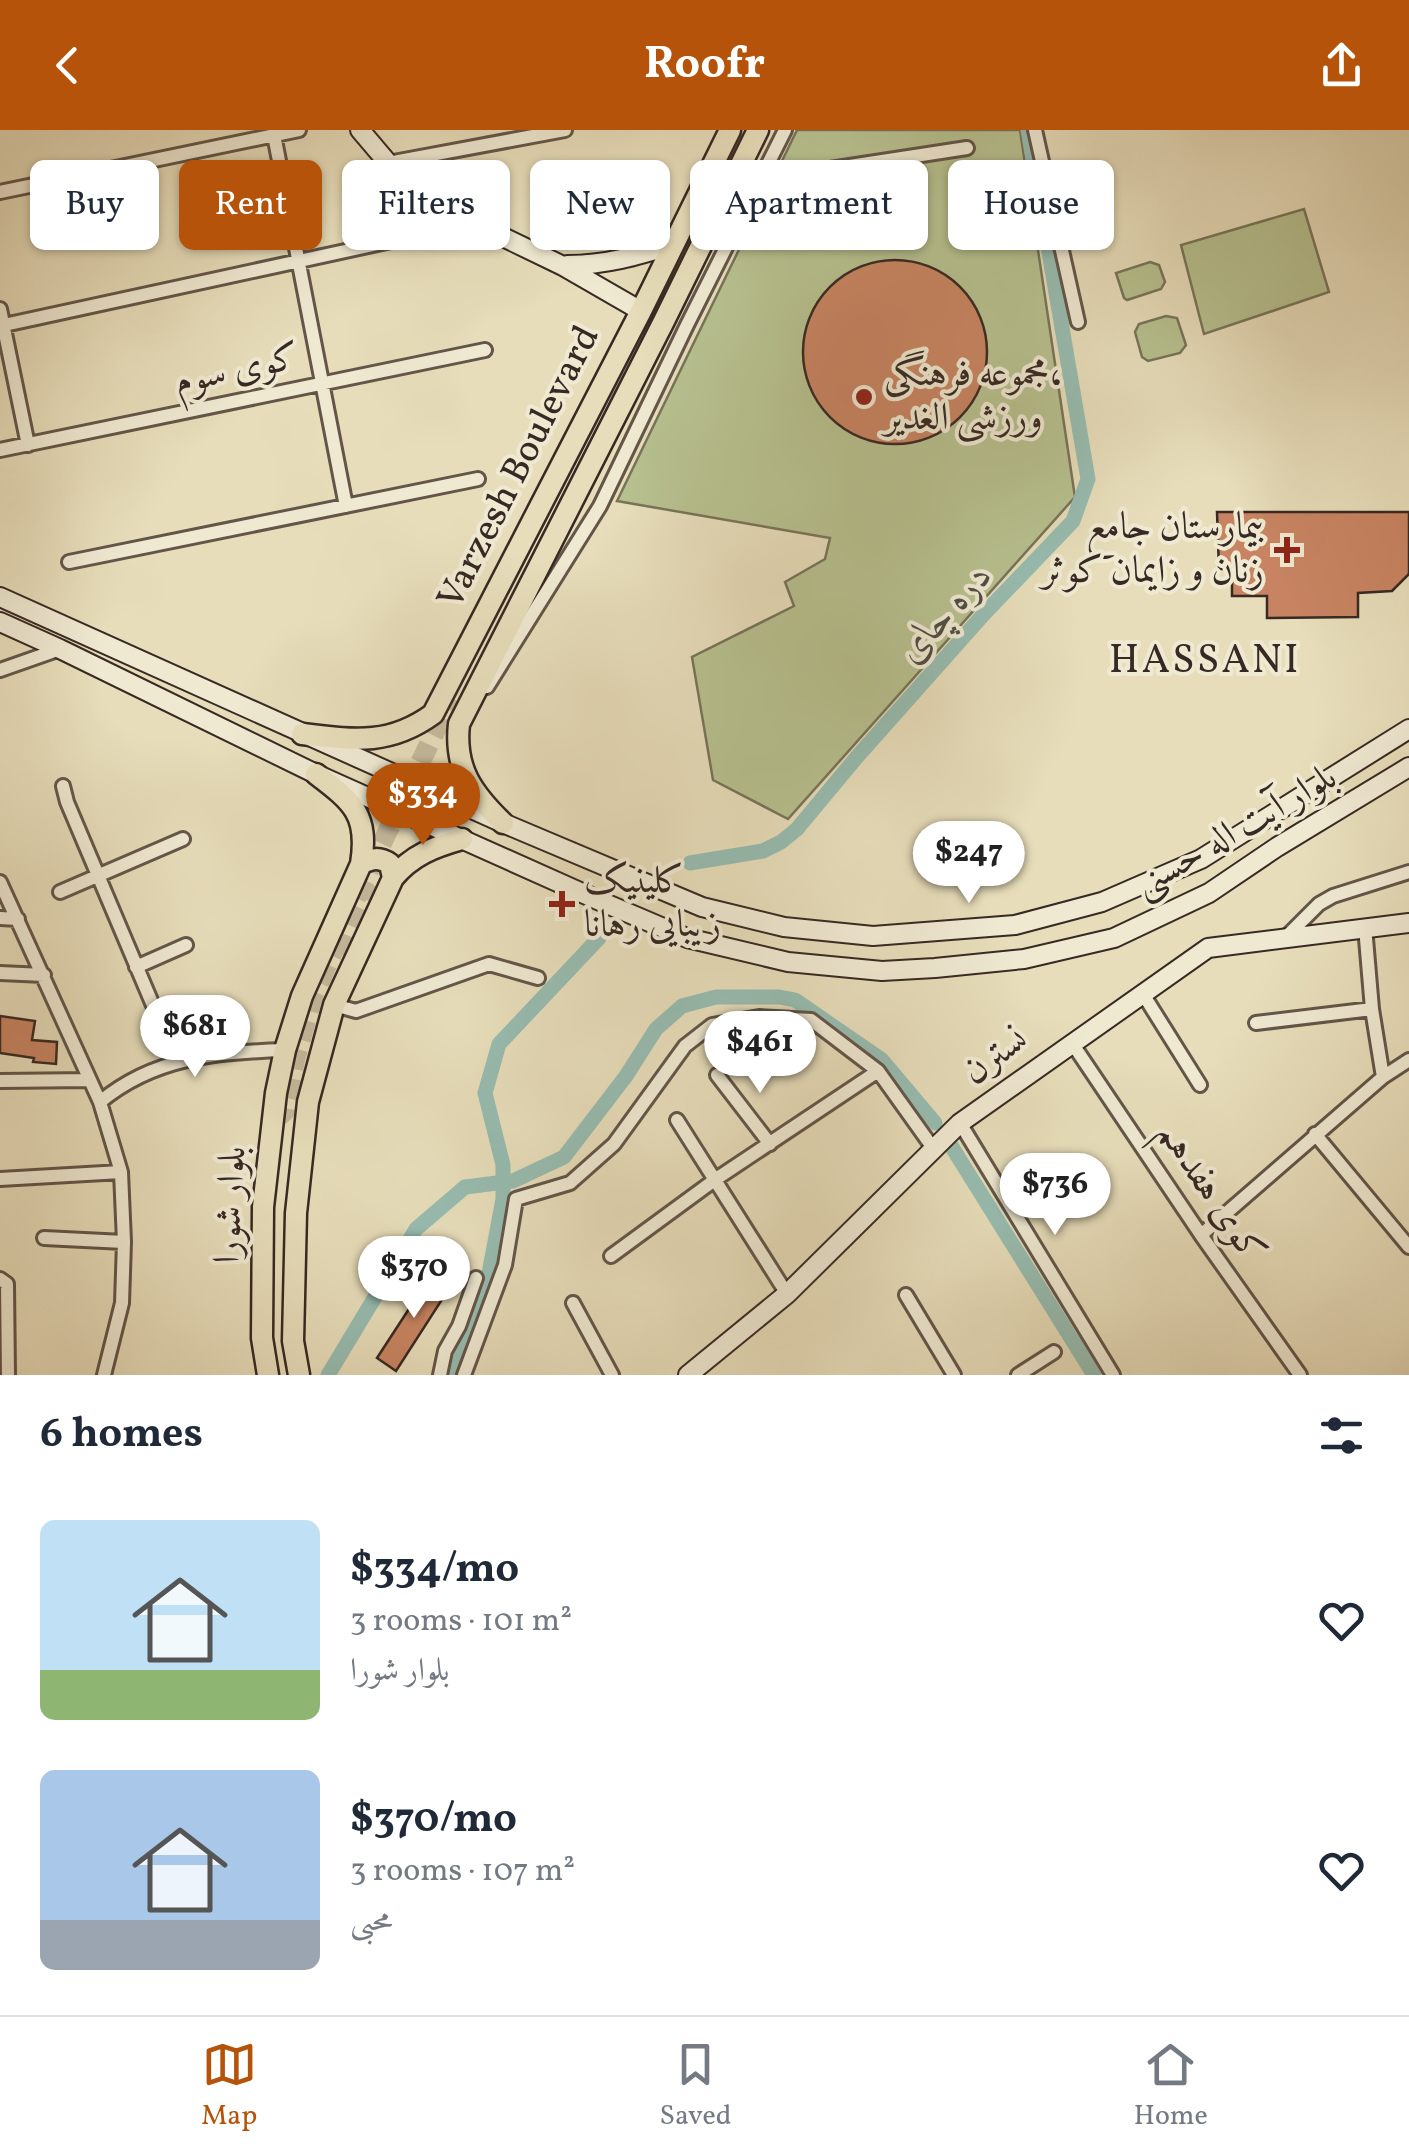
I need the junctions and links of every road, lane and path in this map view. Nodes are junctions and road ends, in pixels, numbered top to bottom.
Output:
1 (300, 130) edge
2 (360, 130) edge
3 (566, 130) edge
4 (730, 130) edge
5 (758, 130) edge
6 (785, 130) edge
7 (1035, 130) edge
8 (274, 135) junction
9 (967, 148) dead end
10 (385, 160) edge
11 (404, 160) edge
12 (770, 160) edge
13 (892, 160) edge
14 (0, 192) edge
15 (510, 241) edge
16 (674, 244) junction
17 (349, 250) edge
18 (725, 250) edge
19 (298, 261) junction
20 (563, 266) junction
21 (0, 309) edge
22 (641, 310) junction
23 (664, 321) junction
24 (1078, 322) dead end
25 (687, 325) junction
26 (2, 326) edge
27 (485, 350) dead end
28 (322, 384) junction
29 (28, 444) junction
30 (0, 450) edge
31 (478, 479) dead end
32 (346, 506) junction
33 (69, 562) dead end
34 (0, 597) edge
35 (0, 622) edge
36 (60, 649) junction
37 (0, 670) edge
38 (472, 695) junction
39 (433, 714) junction
40 (458, 724) junction
41 (1409, 729) edge
42 (302, 734) junction
43 (1409, 767) edge
44 (389, 772) junction
45 (316, 774) junction
46 (62, 786) dead end
47 (444, 796) junction
48 (376, 801) junction
49 (503, 823) junction
50 (431, 826) junction
51 (182, 839) dead end
52 (462, 839) junction
53 (361, 864) junction
54 (1409, 872) edge
55 (99, 877) junction
56 (393, 878) junction
57 (0, 882) edge
58 (60, 892) dead end
59 (0, 918) edge
60 (18, 919) junction
61 (1409, 923) edge
62 (1365, 928) junction
63 (1285, 938) junction
64 (186, 945) dead end
65 (136, 966) junction
66 (0, 973) edge
67 (44, 975) junction
68 (538, 978) dead end
69 (1142, 994) junction
70 (334, 1005) junction
71 (1372, 1010) junction
72 (1256, 1022) dead end
73 (1072, 1043) junction
74 (285, 1050) junction
75 (1409, 1060) edge
76 (177, 1062) junction
77 (878, 1071) junction
78 (717, 1075) dead end
79 (1383, 1077) junction
80 (0, 1080) edge
81 (90, 1080) junction
82 (1200, 1085) dead end
83 (100, 1102) junction
84 (677, 1120) dead end
85 (960, 1123) junction
86 (1315, 1134) junction
87 (770, 1144) junction
88 (932, 1148) junction
89 (121, 1172) junction
90 (0, 1179) edge
91 (716, 1179) junction
92 (1201, 1235) junction
93 (44, 1238) dead end
94 (124, 1242) junction
95 (1409, 1247) edge
96 (611, 1256) dead end
97 (476, 1278) dead end
98 (4, 1282) edge
99 (788, 1294) junction
100 (906, 1295) dead end
101 (573, 1303) dead end
102 (1054, 1352) dead end
103 (8, 1375) edge
104 (104, 1375) edge
105 (268, 1375) edge
106 (300, 1375) edge
107 (440, 1375) edge
108 (464, 1375) edge
109 (612, 1375) edge
110 (688, 1375) edge
111 (954, 1375) edge
112 (1018, 1375) edge
113 (1113, 1375) edge
114 (1300, 1375) edge

1 - 8 street
2 - 10 main road
3 - 11 street
4 - 16 main road, Varzesh Boulevard
5 - 23 main road, Varzesh Boulevard
6 - 12 street
7 - 24 street
8 - 14 street
8 - 19 street
9 - 13 street
15 - 20 main road
16 - 20 main road
16 - 22 main road, Varzesh Boulevard
17 - 19 street
18 - 25 street
19 - 26 street
19 - 28 street
20 - 22 main road
21 - 26 street
22 - 39 main road, Varzesh Boulevard
23 - 25 street
23 - 38 main road, Varzesh Boulevard
25 - 38 street
26 - 29 street
27 - 28 street, کوی سوم
28 - 29 street, کوی سوم
28 - 32 street
29 - 30 street, کوی سوم
31 - 32 street
32 - 33 street
34 - 42 main road, بلوار آیت اله حسنی
35 - 36 main road, بلوار آیت اله حسنی
36 - 37 street
36 - 45 main road, بلوار آیت اله حسنی
38 - 40 main road, Varzesh Boulevard
39 - 40 main road
39 - 42 main road
40 - 49 main road
41 - 49 main road, بلوار آیت اله حسنی
42 - 44 main road, بلوار آیت اله حسنی
43 - 52 main road, بلوار آیت اله حسنی
44 - 47 main road, بلوار آیت اله حسنی
44 - 48 main road
45 - 48 main road, بلوار آیت اله حسنی
45 - 53 main road, بلوار شورا
46 - 55 street
47 - 49 main road, بلوار آیت اله حسنی
47 - 50 main road
48 - 50 main road, بلوار آیت اله حسنی
50 - 52 main road, بلوار آیت اله حسنی
51 - 55 street
52 - 56 main road, بلوار شورا
53 - 56 main road
53 - 74 main road, بلوار شورا
54 - 63 street
55 - 58 street
55 - 65 street
56 - 70 main road, بلوار شورا
57 - 60 street
59 - 60 street
60 - 67 street
61 - 62 main road, نسترن
62 - 63 main road, نسترن
62 - 71 street
63 - 69 main road, نسترن
64 - 65 street
65 - 76 street
66 - 67 street
67 - 81 street
68 - 70 street
69 - 73 main road, نسترن
69 - 82 street
70 - 106 main road, بلوار شورا
71 - 72 street
71 - 79 street
73 - 85 main road, نسترن
73 - 92 street, کوی هفدهم
74 - 76 street
74 - 105 main road, بلوار شورا
75 - 79 street
76 - 83 street
77 - 87 street
77 - 88 street
77 - 108 street
78 - 87 street
79 - 86 street
80 - 81 street
81 - 83 street
83 - 89 street
84 - 91 street
85 - 88 main road, نسترن
85 - 113 street
86 - 92 street
86 - 95 street
87 - 91 street
88 - 99 main road, نسترن
89 - 90 street
89 - 94 street
91 - 96 street
91 - 99 street
92 - 114 street, کوی هفدهم
93 - 94 street
94 - 104 street
97 - 107 street
98 - 103 street
99 - 110 main road, نسترن
100 - 111 street
101 - 109 street
102 - 112 street

